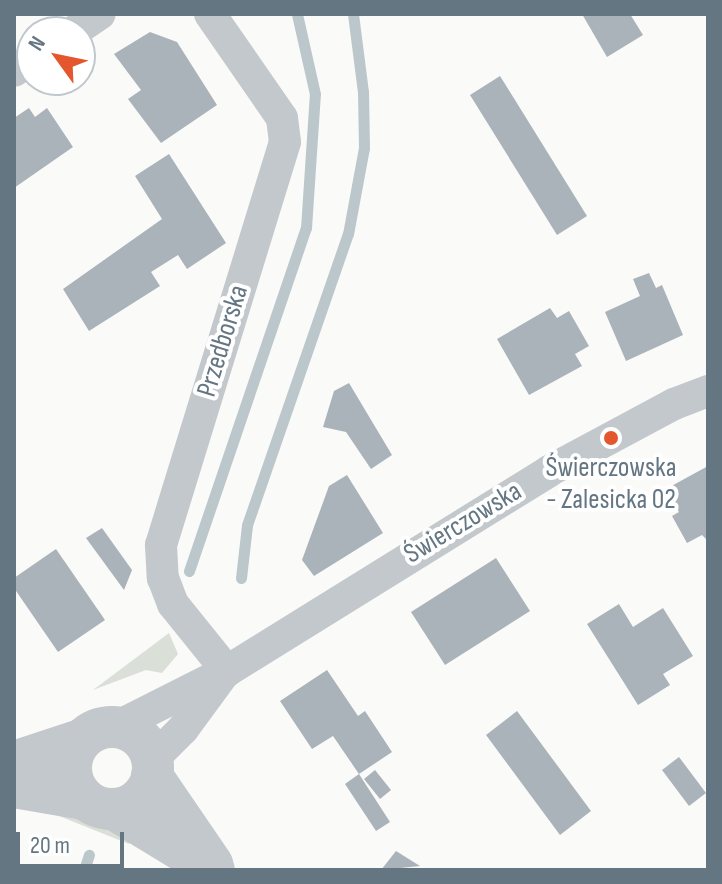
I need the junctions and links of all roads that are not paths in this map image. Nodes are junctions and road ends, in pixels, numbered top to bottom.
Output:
1 (210, 14) edge
2 (708, 391) edge
3 (227, 671) junction
4 (100, 733) junction
5 (14, 762) edge
6 (152, 768) junction
7 (14, 787) edge
8 (99, 804) junction
9 (215, 870) edge

1 - 3 street, Przedborska
2 - 3 street, Świerczowska
3 - 4 street, Świerczowska
3 - 6 street, Świerczowska
4 - 5 street
4 - 6 street
4 - 8 street
6 - 8 street
6 - 9 street
7 - 8 street
8 - 9 street

